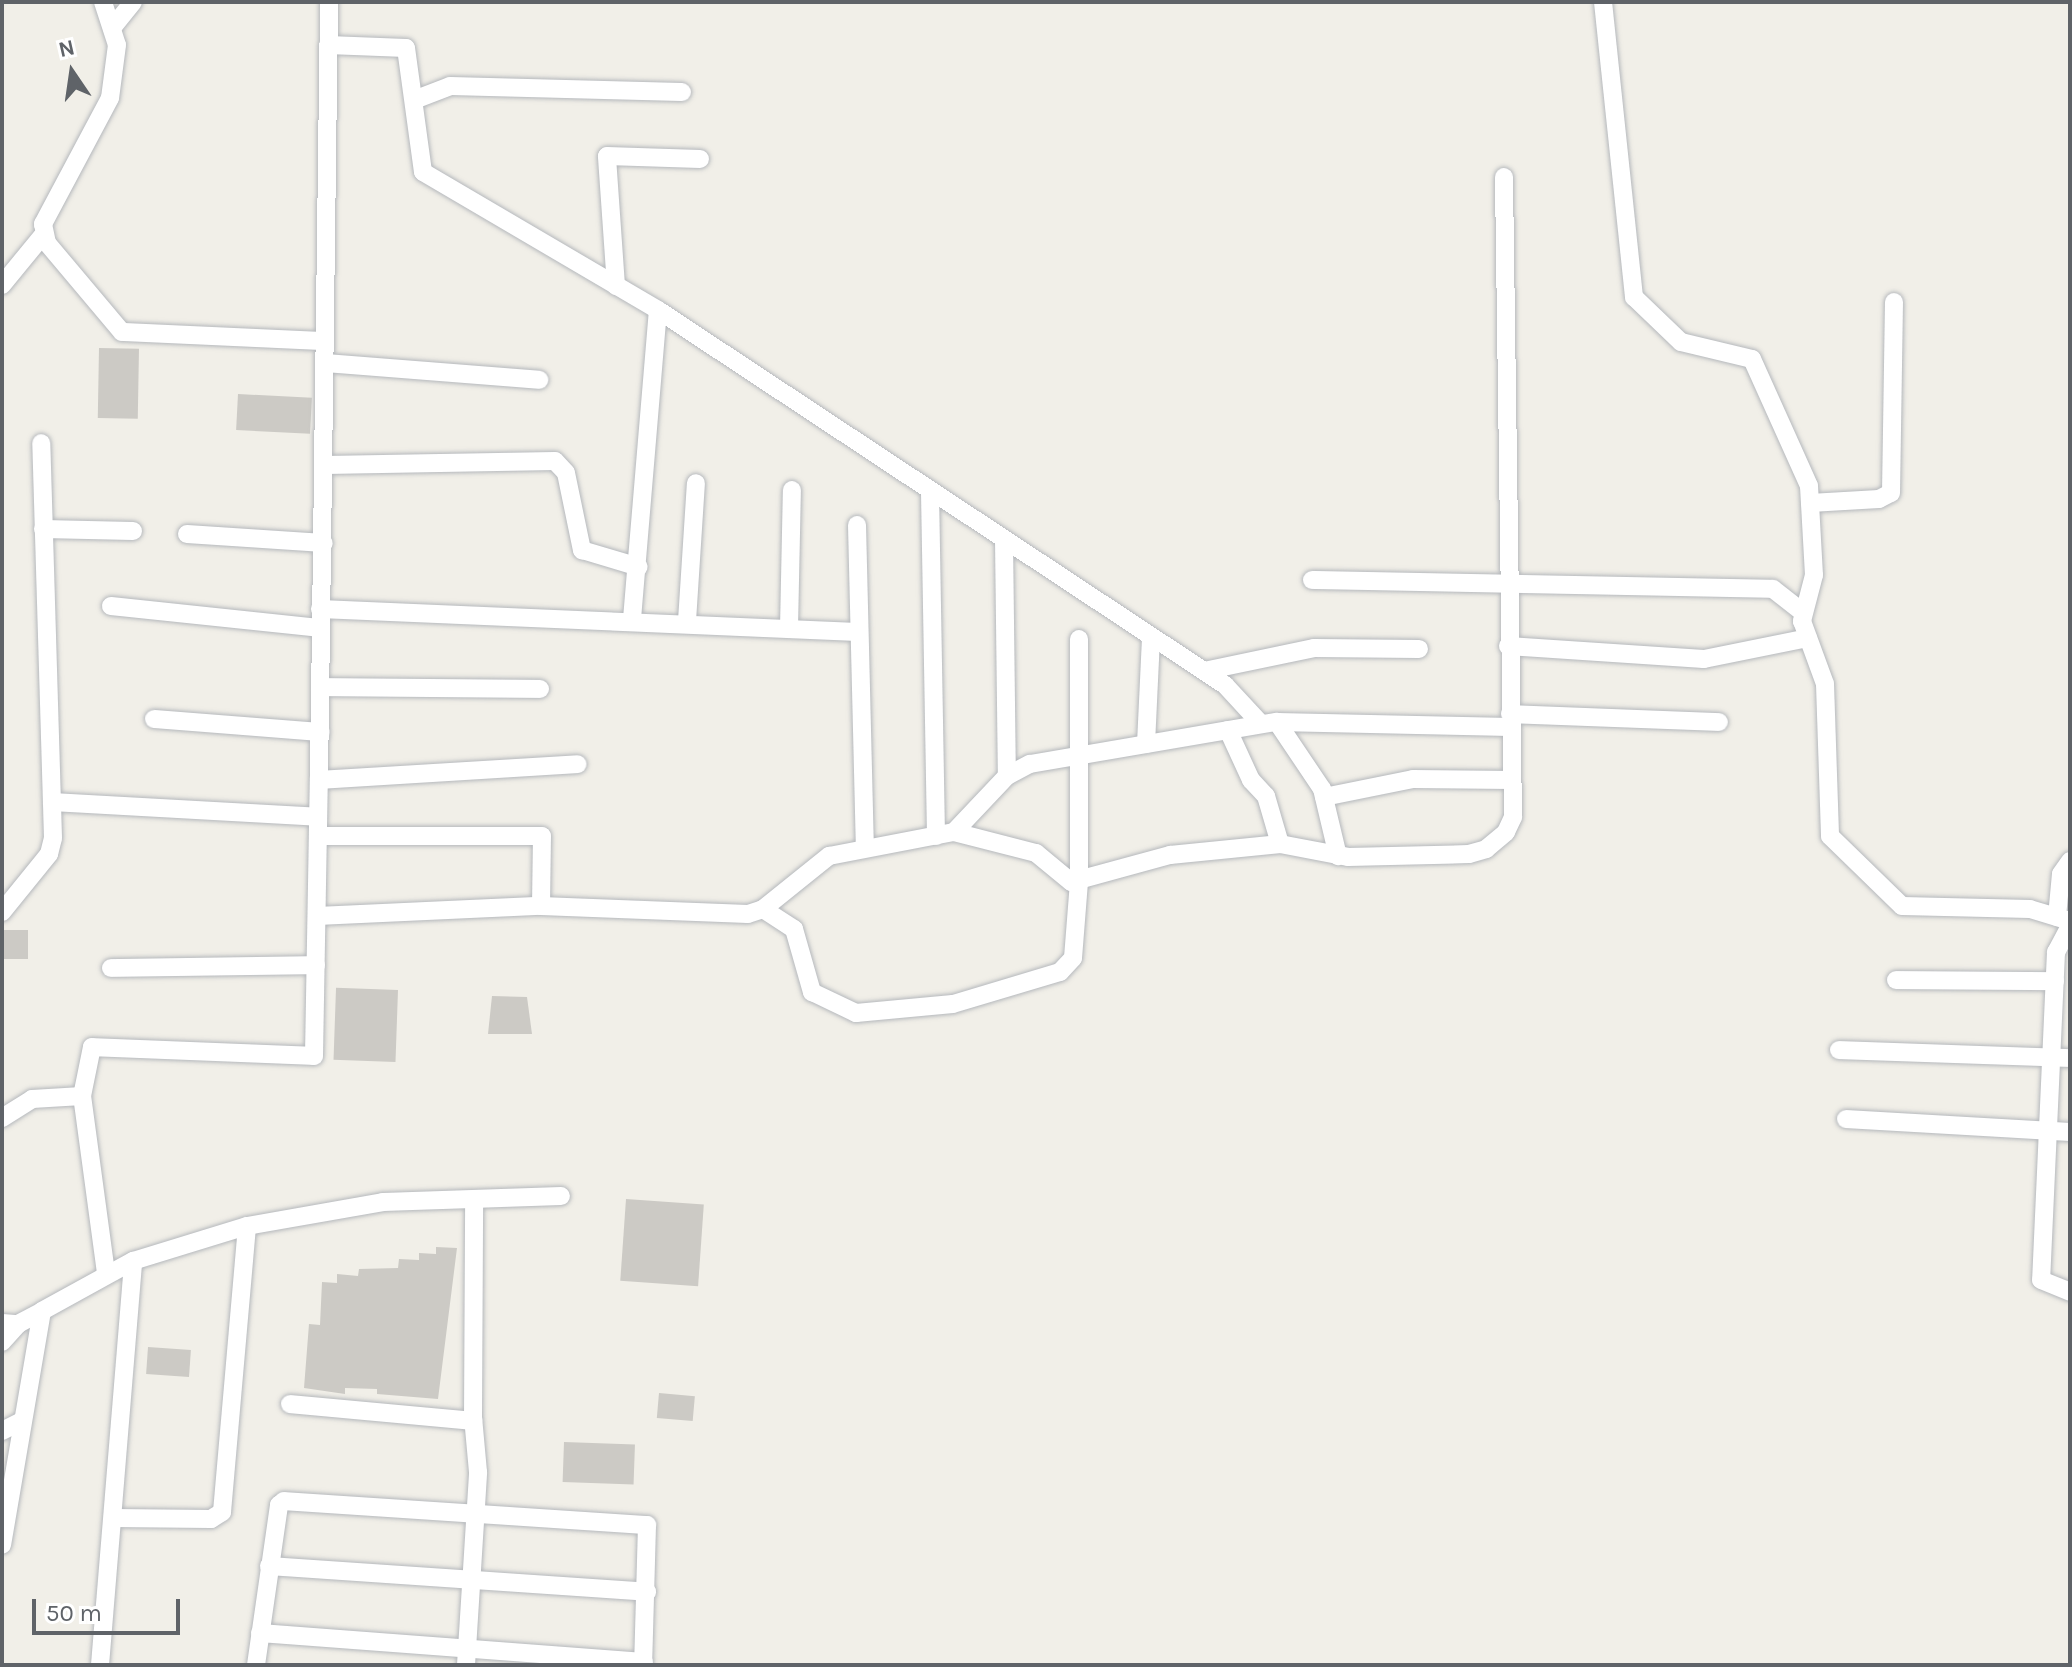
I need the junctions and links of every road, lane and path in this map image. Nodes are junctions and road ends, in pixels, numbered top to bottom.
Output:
1 (103, 2) edge
2 (133, 2) edge
3 (329, 2) edge
4 (1603, 2) edge
5 (112, 28) junction
6 (328, 45) junction
7 (682, 92) dead end
8 (414, 100) junction
9 (700, 159) dead end
10 (1504, 177) dead end
11 (43, 235) junction
12 (2, 285) edge
13 (616, 286) junction
14 (1894, 302) dead end
15 (658, 310) junction
16 (324, 341) junction
17 (325, 363) junction
18 (539, 380) dead end
19 (41, 443) dead end
20 (325, 465) junction
21 (696, 483) dead end
22 (792, 490) dead end
23 (930, 492) junction
24 (1810, 503) junction
25 (857, 525) dead end
26 (43, 529) junction
27 (133, 531) dead end
28 (187, 534) dead end
29 (1004, 540) junction
30 (324, 543) junction
31 (639, 567) junction
32 (1312, 580) dead end
33 (1508, 581) junction
34 (111, 606) dead end
35 (320, 609) junction
36 (1802, 612) junction
37 (632, 619) junction
38 (687, 621) junction
39 (319, 628) junction
40 (789, 628) junction
41 (858, 632) junction
42 (1151, 637) junction
43 (1808, 638) junction
44 (1079, 639) dead end
45 (1508, 646) junction
46 (1419, 649) dead end
47 (1204, 671) junction
48 (320, 687) junction
49 (540, 689) dead end
50 (154, 719) dead end
51 (1510, 720) junction
52 (1719, 722) dead end
53 (1269, 723) junction
54 (1228, 730) junction
55 (320, 732) junction
56 (1146, 744) junction
57 (1079, 756) junction
58 (578, 764) dead end
59 (1007, 776) junction
60 (319, 780) junction
61 (1512, 780) junction
62 (1324, 797) junction
63 (52, 802) junction
64 (318, 817) junction
65 (945, 834) junction
66 (318, 836) junction
67 (1280, 844) junction
68 (865, 845) junction
69 (1338, 856) junction
70 (2070, 861) edge
71 (1079, 881) junction
72 (541, 906) junction
73 (763, 909) junction
74 (2, 912) edge
75 (317, 916) junction
76 (2066, 921) edge
77 (316, 965) junction
78 (111, 968) dead end
79 (1896, 980) dead end
80 (2055, 981) junction
81 (1839, 1050) dead end
82 (2061, 1058) edge
83 (82, 1096) junction
84 (2, 1118) edge
85 (1846, 1119) dead end
86 (2048, 1132) junction
87 (2070, 1132) edge
88 (561, 1196) dead end
89 (474, 1199) junction
90 (247, 1226) junction
91 (133, 1261) junction
92 (106, 1273) junction
93 (2070, 1292) edge
94 (42, 1311) junction
95 (10, 1323) edge
96 (2, 1342) edge
97 (290, 1404) dead end
98 (473, 1421) junction
99 (20, 1422) junction
100 (2, 1431) edge
101 (475, 1513) junction
102 (113, 1518) junction
103 (2, 1545) edge
104 (269, 1566) junction
105 (471, 1580) junction
106 (647, 1592) junction
107 (260, 1633) junction
108 (466, 1656) edge
109 (644, 1663) edge
110 (100, 1665) edge
111 (256, 1665) edge

1 - 5 street
2 - 5 street
3 - 6 street
4 - 24 street
5 - 11 street
6 - 8 street
6 - 16 street
7 - 8 street
8 - 13 street
9 - 13 street
10 - 33 street
11 - 12 street
11 - 16 street
13 - 15 street
14 - 24 street
15 - 23 street
15 - 31 street
16 - 17 street
17 - 18 street
17 - 20 street
19 - 26 street
20 - 30 street
20 - 31 street
21 - 38 street
22 - 40 street
23 - 29 street
23 - 65 street
24 - 36 street
25 - 41 street
26 - 27 street
26 - 63 street
28 - 30 street
29 - 42 street
29 - 59 street
30 - 35 street
31 - 37 street
32 - 33 street
33 - 36 street
33 - 45 street
34 - 39 street
35 - 37 street
35 - 39 street
36 - 43 street
37 - 38 street
38 - 40 street
39 - 48 street
40 - 41 street
41 - 68 street
42 - 47 street
42 - 56 street
43 - 45 street
43 - 76 street
44 - 57 street
45 - 51 street
46 - 47 street
47 - 53 street
48 - 49 street
48 - 55 street
50 - 55 street
51 - 52 street
51 - 53 street
51 - 61 street
53 - 54 street
53 - 62 street
54 - 56 street
54 - 67 street
55 - 60 street
56 - 57 street
57 - 59 street
57 - 71 street
58 - 60 street
59 - 65 street
60 - 64 street
61 - 62 street
61 - 69 street
62 - 69 street
63 - 64 street
63 - 74 street
64 - 66 street
65 - 68 street
65 - 71 street
66 - 72 street
66 - 75 street
67 - 69 street
67 - 71 street
68 - 73 street
70 - 76 street
71 - 73 street
72 - 73 street
72 - 75 street
75 - 77 street
76 - 80 street
77 - 78 street
77 - 83 street
79 - 80 street
80 - 82 street
81 - 82 street
82 - 86 street
83 - 84 street
83 - 92 street
85 - 86 street
86 - 87 street
86 - 93 street
88 - 89 street
89 - 90 street
89 - 98 street
90 - 91 street
90 - 102 street
91 - 92 street
91 - 102 street
92 - 94 street
94 - 95 street
94 - 99 street
95 - 96 street
97 - 98 street
98 - 101 street
99 - 100 street
99 - 103 street
101 - 104 street
101 - 105 street
101 - 106 street
102 - 110 street
104 - 105 street
104 - 107 street
105 - 106 street
105 - 108 street
106 - 109 street
107 - 108 street
107 - 111 street
108 - 109 street

